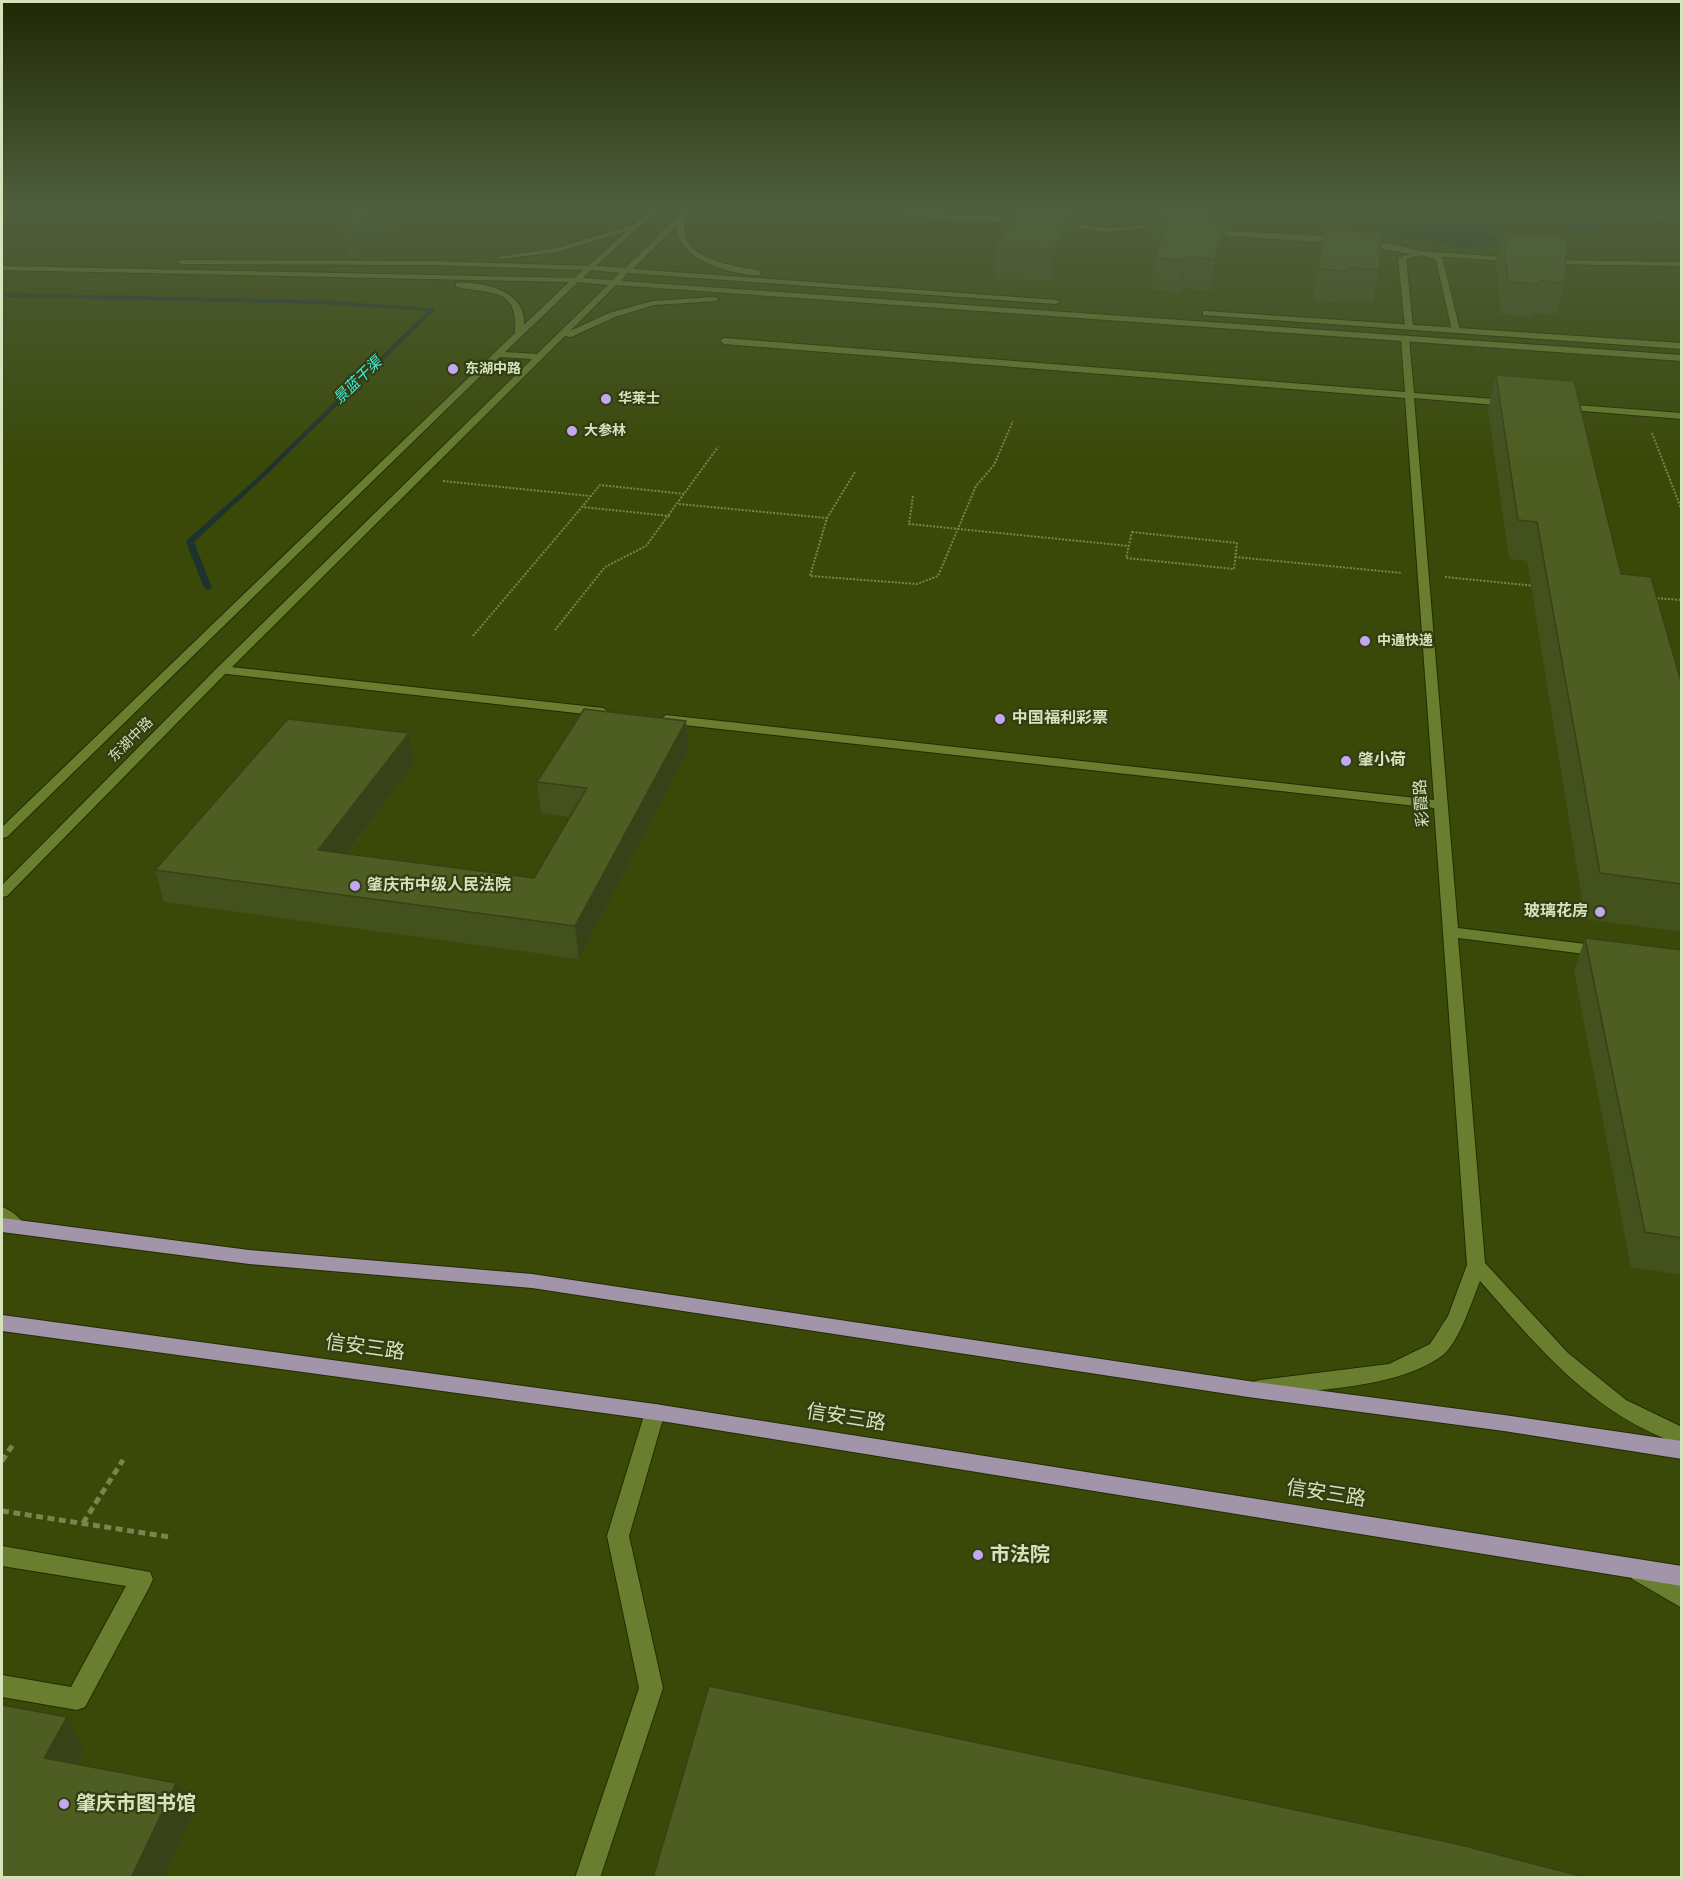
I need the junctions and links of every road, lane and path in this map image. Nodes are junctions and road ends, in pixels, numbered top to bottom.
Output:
1 (498, 293) edge
2 (563, 293) edge
3 (604, 293) edge
4 (742, 293) edge
5 (928, 293) edge
6 (1406, 293) edge
7 (1447, 293) edge
8 (770, 295) junction
9 (1061, 302) dead end
10 (1201, 312) dead end
11 (1409, 327) junction
12 (1456, 330) junction
13 (519, 334) junction
14 (1405, 338) junction
15 (724, 341) dead end
16 (554, 342) junction
17 (1682, 346) edge
18 (498, 354) junction
19 (538, 357) junction
20 (1682, 358) edge
21 (1409, 395) junction
22 (1515, 403) edge
23 (1550, 406) edge
24 (1644, 413) junction
25 (1682, 416) edge
26 (1013, 421) dead end
27 (718, 447) dead end
28 (855, 472) dead end
29 (416, 478) junction
30 (685, 494) junction
31 (591, 496) junction
32 (913, 496) dead end
33 (678, 504) junction
34 (582, 507) junction
35 (1682, 511) edge
36 (669, 516) junction
37 (827, 518) junction
38 (957, 529) junction
39 (1129, 546) junction
40 (1235, 557) junction
41 (1423, 575) junction
42 (1540, 586) edge
43 (1646, 597) edge
44 (1682, 600) edge
45 (555, 630) dead end
46 (474, 636) dead end
47 (222, 670) junction
48 (612, 713) edge
49 (648, 717) edge
50 (1441, 805) junction
51 (2, 834) edge
52 (2, 893) edge
53 (1450, 932) junction
54 (1612, 952) edge
55 (2, 1214) edge
56 (9, 1226) edge
57 (1476, 1265) junction
58 (2, 1323) edge
59 (1248, 1389) junction
60 (655, 1412) junction
61 (1682, 1437) edge
62 (14, 1443) dead end
63 (1682, 1450) edge
64 (123, 1460) dead end
65 (2, 1461) edge
66 (2, 1511) edge
67 (83, 1523) junction
68 (170, 1537) dead end
69 (2, 1556) edge
70 (1635, 1569) junction
71 (1682, 1576) edge
72 (1682, 1598) edge
73 (2, 1686) edge
74 (587, 1878) edge

1 - 13 main road
2 - 13 main road, 东湖中路
3 - 16 main road, 东湖中路
4 - 8 main road
5 - 9 main road
6 - 11 main road
7 - 12 main road
8 - 14 main road
8 - 16 main road
10 - 11 main road
11 - 12 main road
12 - 17 main road
13 - 18 main road, 东湖中路
14 - 20 main road
14 - 21 main road, 彩霞路
15 - 21 main road
16 - 19 main road, 东湖中路
18 - 19 main road
18 - 51 main road, 东湖中路
19 - 29 main road, 东湖中路
21 - 22 main road
21 - 41 main road, 彩霞路
23 - 24 main road
24 - 25 main road
24 - 35 path
26 - 38 path
27 - 30 path
28 - 37 path
29 - 31 path
29 - 47 main road, 东湖中路
30 - 31 path
30 - 33 path
31 - 34 path
32 - 38 path
33 - 36 path
33 - 37 path
34 - 36 path
34 - 46 path
36 - 45 path
37 - 38 path
38 - 39 path
39 - 40 path
39 - 40 path
40 - 41 path
41 - 42 path
41 - 50 main road, 彩霞路
43 - 44 path
47 - 48 main road
47 - 52 main road, 东湖中路
49 - 50 main road
50 - 53 main road, 彩霞路
53 - 54 main road
53 - 57 main road, 彩霞路
55 - 56 main road
56 - 59 main road
57 - 59 main road
57 - 61 main road
58 - 60 main road, 信安三路
59 - 63 main road
60 - 70 main road, 信安三路
60 - 74 main road
62 - 65 path
64 - 67 path
66 - 67 path
67 - 68 path
69 - 73 main road
70 - 71 main road, 信安三路
70 - 72 main road

